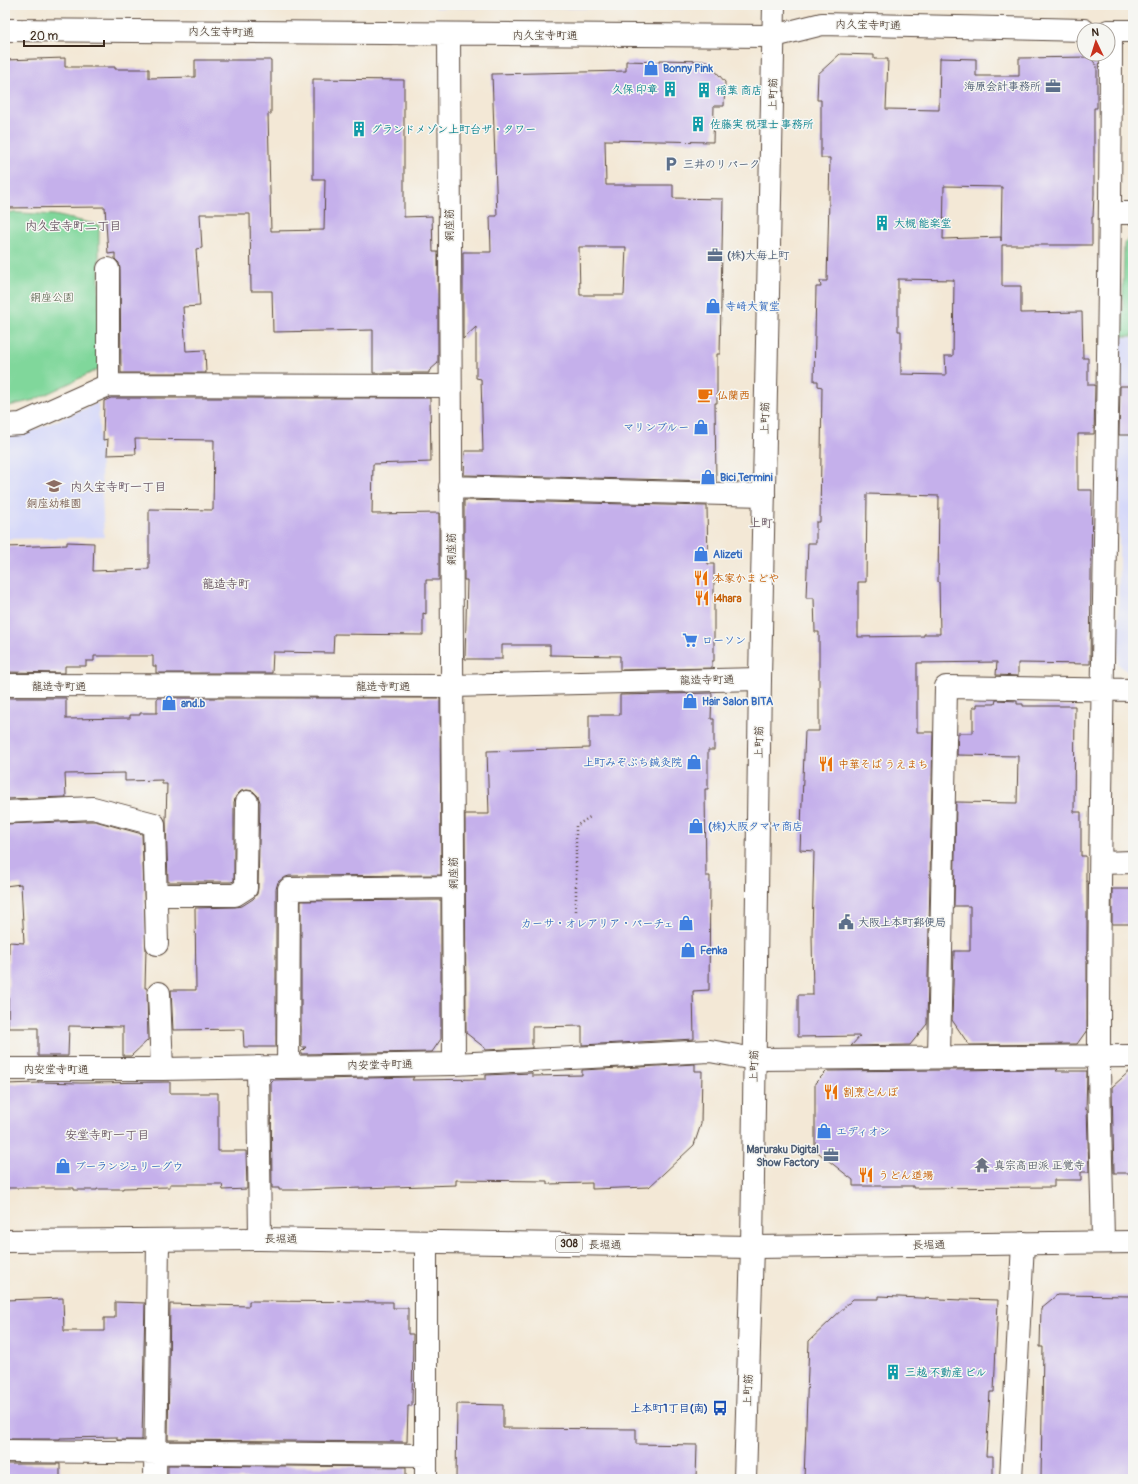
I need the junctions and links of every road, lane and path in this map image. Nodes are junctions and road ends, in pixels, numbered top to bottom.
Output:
1 (774, 5) edge
2 (5, 30) edge
3 (1076, 30) edge
4 (1116, 31) edge
5 (1133, 31) edge
6 (448, 34) junction
7 (774, 36) junction
8 (1109, 62) edge
9 (1111, 213) junction
10 (1133, 213) edge
11 (108, 270) dead end
12 (108, 385) junction
13 (450, 386) junction
14 (5, 425) edge
15 (450, 487) junction
16 (764, 495) junction
17 (760, 679) junction
18 (5, 686) edge
19 (451, 686) junction
20 (1102, 690) junction
21 (1133, 690) edge
22 (247, 802) dead end
23 (5, 812) edge
24 (590, 817) dead end
25 (1101, 862) junction
26 (1133, 862) edge
27 (453, 887) junction
28 (156, 895) junction
29 (576, 911) dead end
30 (157, 944) dead end
31 (159, 993) dead end
32 (1099, 1056) junction
33 (1133, 1056) edge
34 (939, 1057) junction
35 (754, 1059) junction
36 (454, 1064) junction
37 (258, 1067) junction
38 (288, 1067) junction
39 (5, 1069) edge
40 (162, 1069) junction
41 (260, 1239) junction
42 (158, 1240) junction
43 (5, 1241) edge
44 (426, 1242) junction
45 (1103, 1242) junction
46 (1133, 1242) edge
47 (1023, 1243) junction
48 (752, 1247) junction
49 (5, 1451) edge
50 (155, 1452) junction
51 (426, 1455) junction
52 (155, 1479) edge
53 (426, 1479) edge
54 (745, 1479) edge
55 (1011, 1479) edge

1 - 7 main road, 上町筋
2 - 6 main road, 内久宝寺町通
3 - 7 main road, 内久宝寺町通
4 - 5 main road
6 - 7 main road, 内久宝寺町通
6 - 13 main road, 銅座筋
7 - 16 main road, 上町筋
8 - 9 main road
9 - 10 main road
9 - 20 main road
11 - 12 main road
12 - 13 main road
12 - 14 main road
13 - 15 main road, 銅座筋
15 - 16 main road
15 - 19 main road, 銅座筋
16 - 17 main road, 上町筋
17 - 19 main road, 龍造寺町通
17 - 35 main road, 上町筋
18 - 19 main road, 龍造寺町通
19 - 27 main road, 銅座筋
20 - 21 main road
20 - 25 main road
20 - 34 main road
22 - 28 main road
23 - 28 main road
24 - 29 path
25 - 26 main road
25 - 32 main road
27 - 36 main road, 銅座筋
27 - 38 main road
28 - 30 main road
31 - 40 main road
32 - 33 main road, 内安堂寺町通
32 - 34 main road, 内安堂寺町通
32 - 45 main road
34 - 35 main road, 内安堂寺町通
35 - 36 main road, 内安堂寺町通
35 - 48 main road, 上町筋
36 - 38 main road, 内安堂寺町通
37 - 38 main road, 内安堂寺町通
37 - 40 main road, 内安堂寺町通
37 - 41 main road
39 - 40 main road, 内安堂寺町通
41 - 42 main road, 長堀通 / 308
41 - 44 main road, 長堀通 / 308
42 - 43 main road, 長堀通 / 308
42 - 50 main road
44 - 48 main road, 長堀通 / 308
44 - 51 main road
45 - 46 main road, 長堀通 / 308
45 - 47 main road, 長堀通 / 308
47 - 48 main road, 長堀通 / 308
47 - 55 main road
48 - 54 main road, 上町筋
49 - 50 main road
50 - 51 main road
50 - 52 main road
51 - 53 main road

